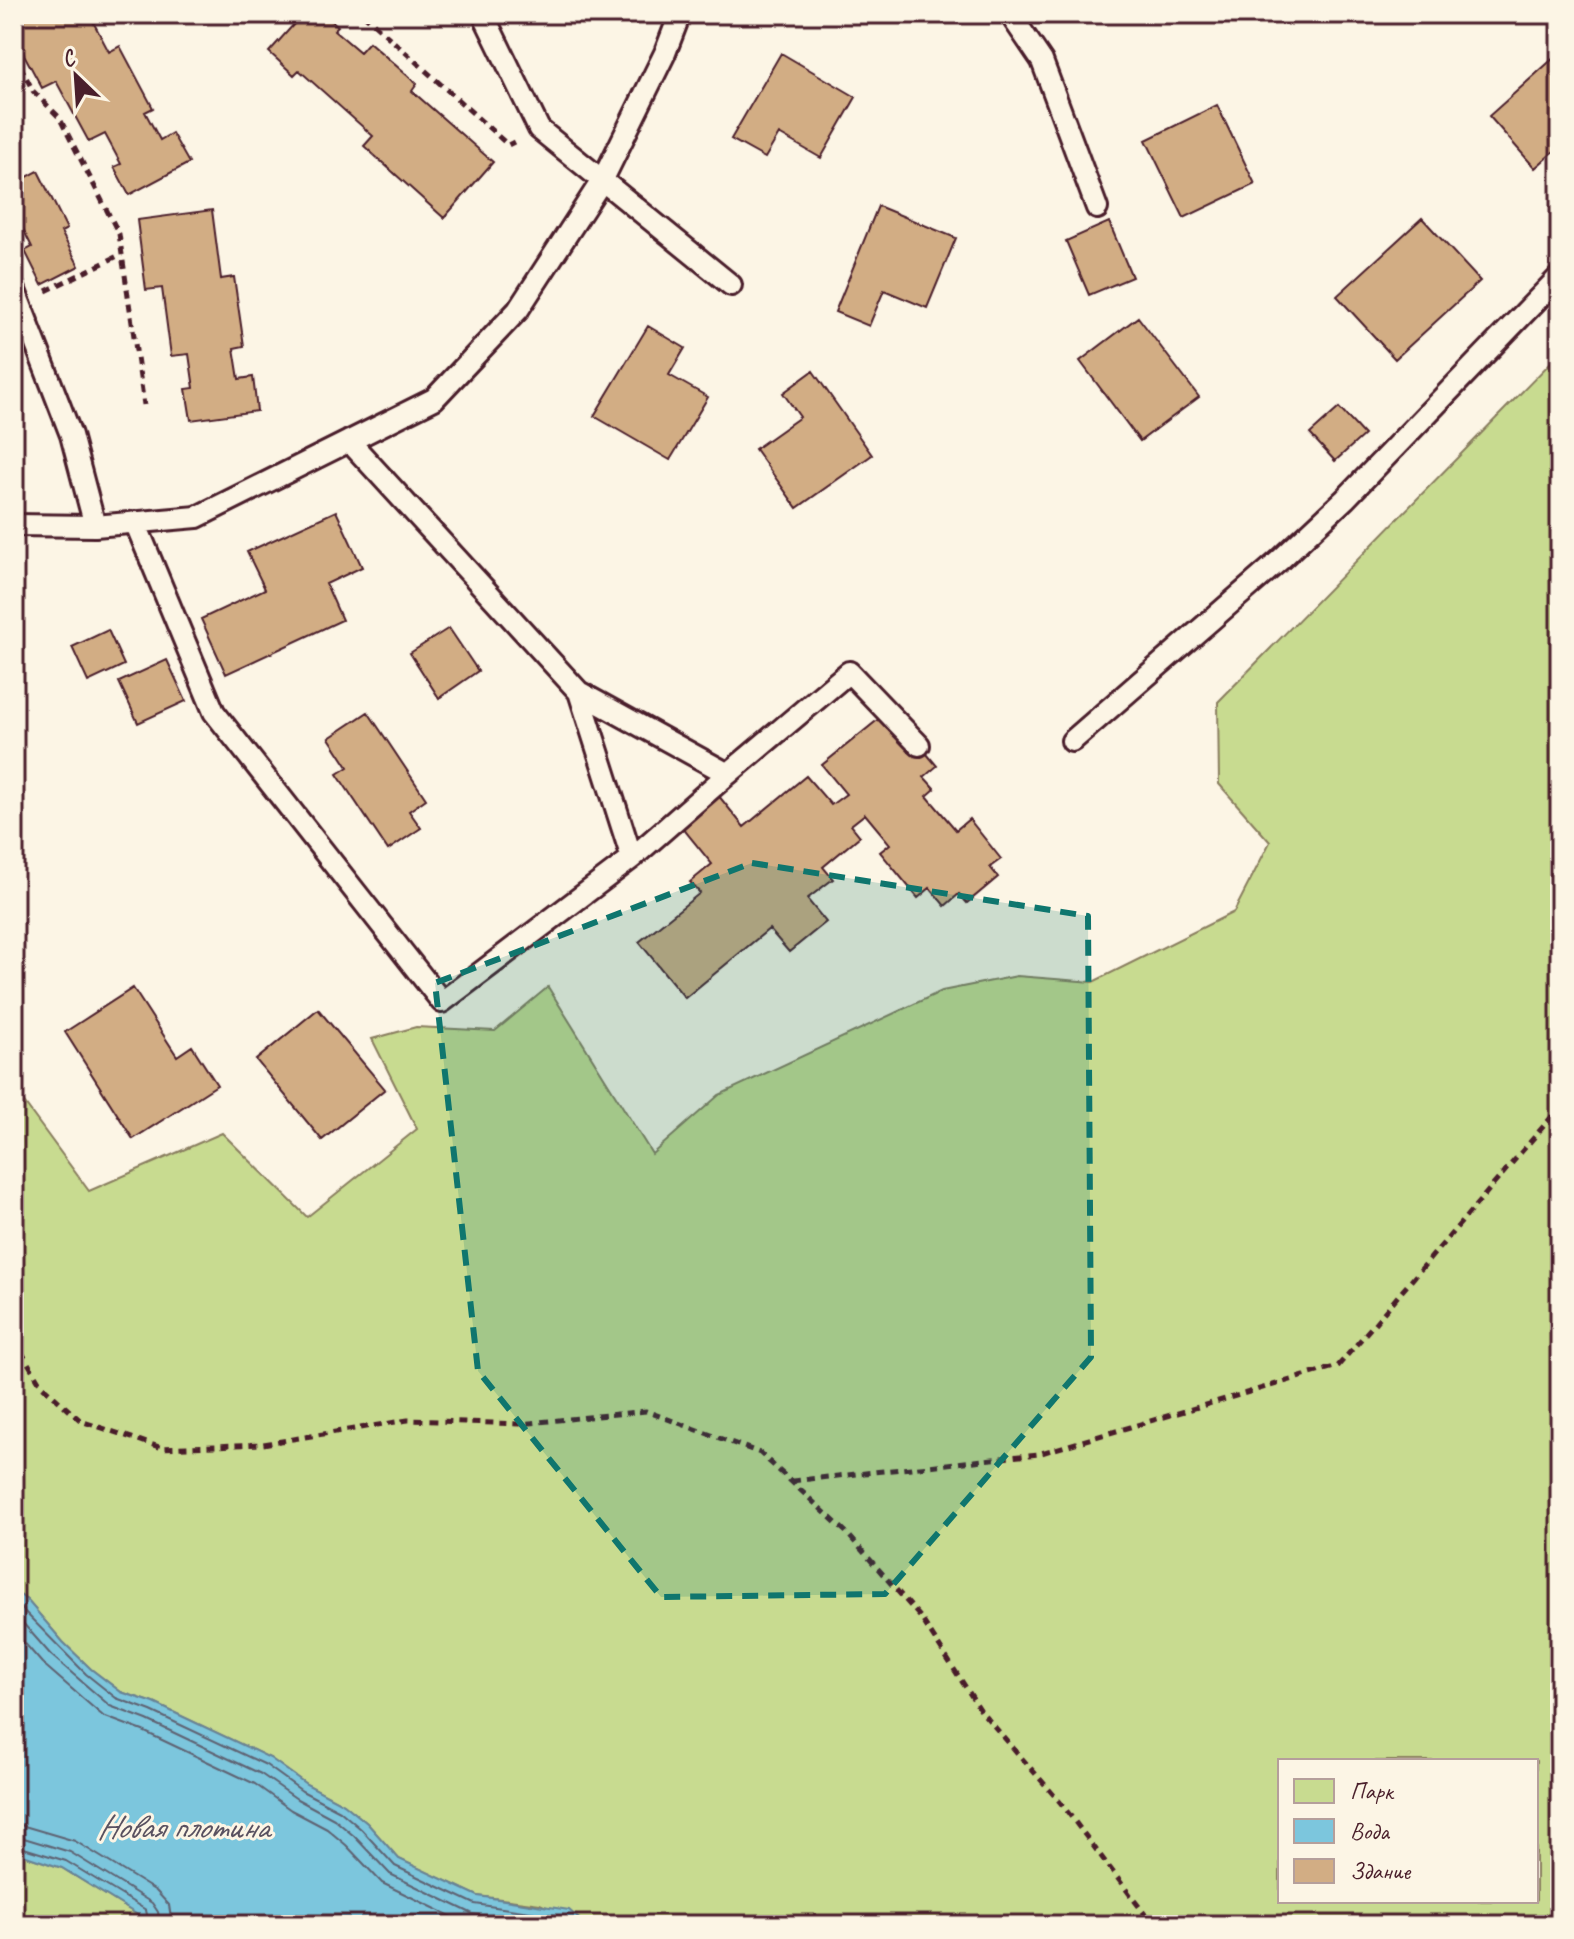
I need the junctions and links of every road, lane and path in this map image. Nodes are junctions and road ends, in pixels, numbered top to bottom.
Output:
1 (363, 14) edge
2 (483, 14) edge
3 (680, 14) edge
4 (1010, 14) edge
5 (14, 53) edge
6 (539, 129) junction
7 (603, 179) junction
8 (1097, 208) dead end
9 (122, 254) junction
10 (1560, 276) edge
11 (731, 285) dead end
12 (17, 296) edge
13 (144, 405) dead end
14 (349, 441) junction
15 (135, 522) junction
16 (14, 525) edge
17 (95, 526) junction
18 (579, 692) junction
19 (1072, 741) dead end
20 (919, 745) dead end
21 (728, 774) junction
22 (632, 858) junction
23 (1560, 1107) edge
24 (14, 1339) edge
25 (791, 1481) junction
26 (1153, 1925) edge

1 - 6 path
2 - 6 lane
3 - 7 lane
4 - 8 lane
5 - 9 path
6 - 7 lane
7 - 11 lane
7 - 14 lane
9 - 12 path
9 - 13 path
10 - 19 lane
12 - 17 lane
14 - 15 lane
14 - 18 lane
15 - 17 lane
15 - 22 lane
16 - 17 lane
18 - 21 lane
18 - 22 lane
20 - 21 lane
21 - 22 lane
23 - 25 path
24 - 25 path
25 - 26 path

